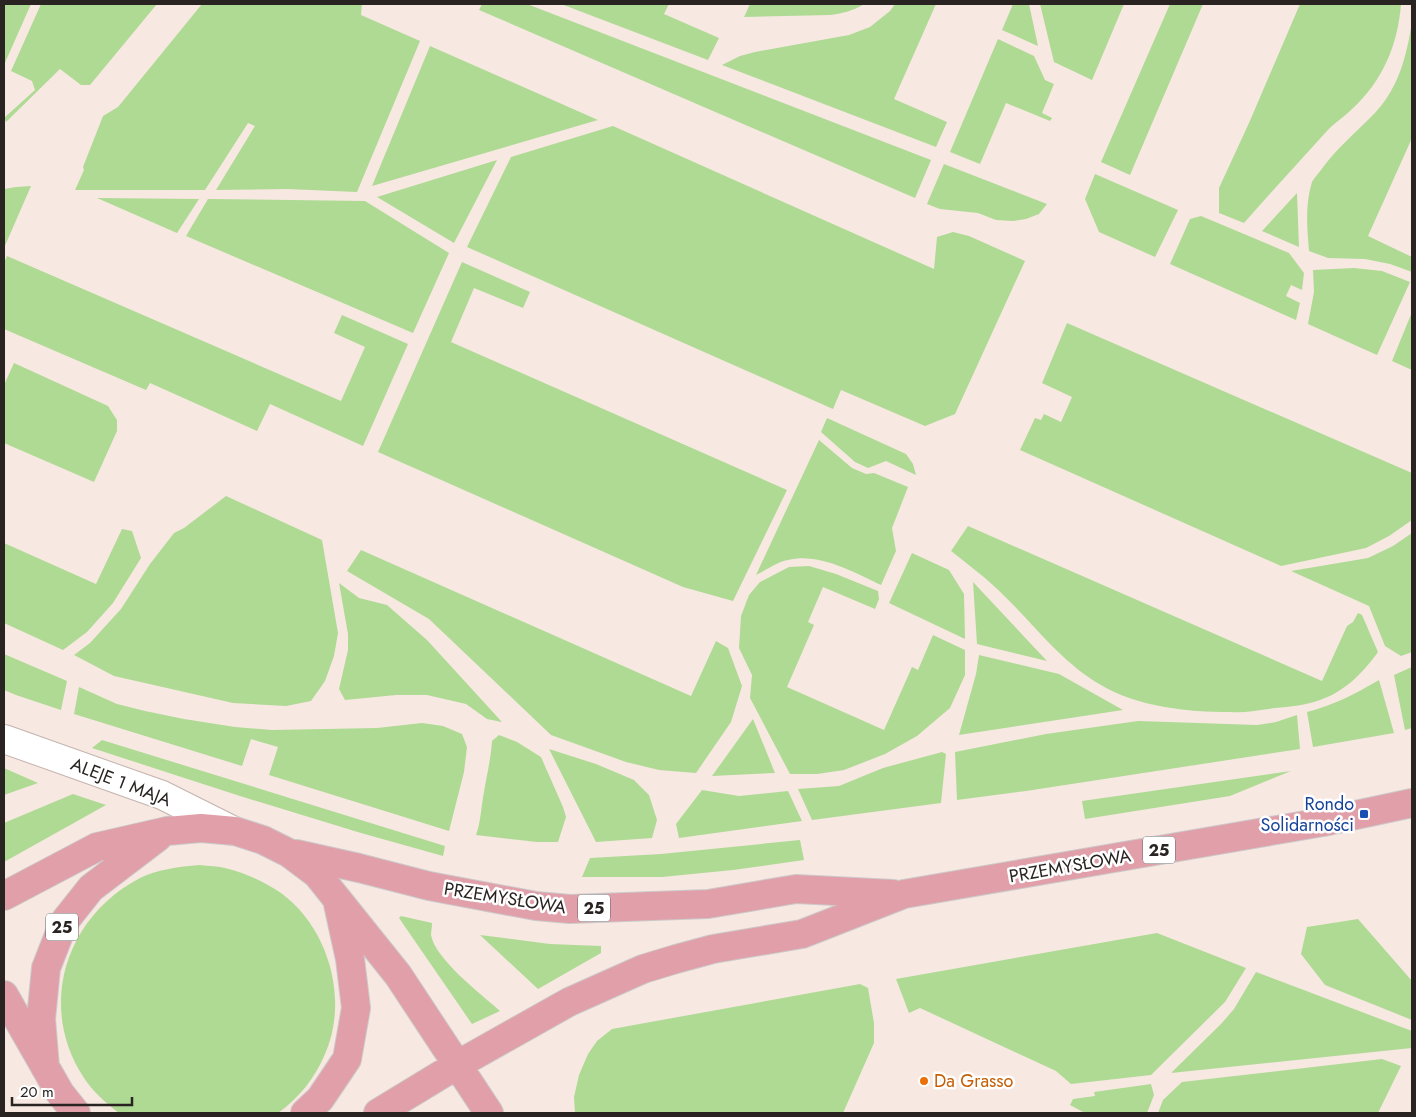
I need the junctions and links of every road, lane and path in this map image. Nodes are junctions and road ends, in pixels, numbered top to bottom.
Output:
1 (4, 739) edge
2 (1412, 803) edge
3 (167, 831) junction
4 (235, 831) junction
5 (289, 853) junction
6 (904, 894) junction
7 (4, 896) edge
8 (336, 898) junction
9 (4, 995) edge
10 (457, 1065) junction
11 (45, 1067) junction
12 (76, 1113) edge
13 (305, 1113) edge
14 (378, 1113) edge
15 (489, 1113) edge

1 - 4 street, ALEJE 1 MAJA
2 - 6 main road, PRZEMYSŁOWA / 25
3 - 4 main road, 25
3 - 7 main road, 25
3 - 11 main road, 25
4 - 5 main road, 25
5 - 6 main road, PRZEMYSŁOWA / 25
5 - 8 main road, 25
6 - 10 main road, PRZEMYSŁOWA / 25
8 - 10 main road
8 - 13 main road, 25
9 - 11 main road
10 - 14 main road, 25
10 - 15 main road
11 - 12 main road, 25

